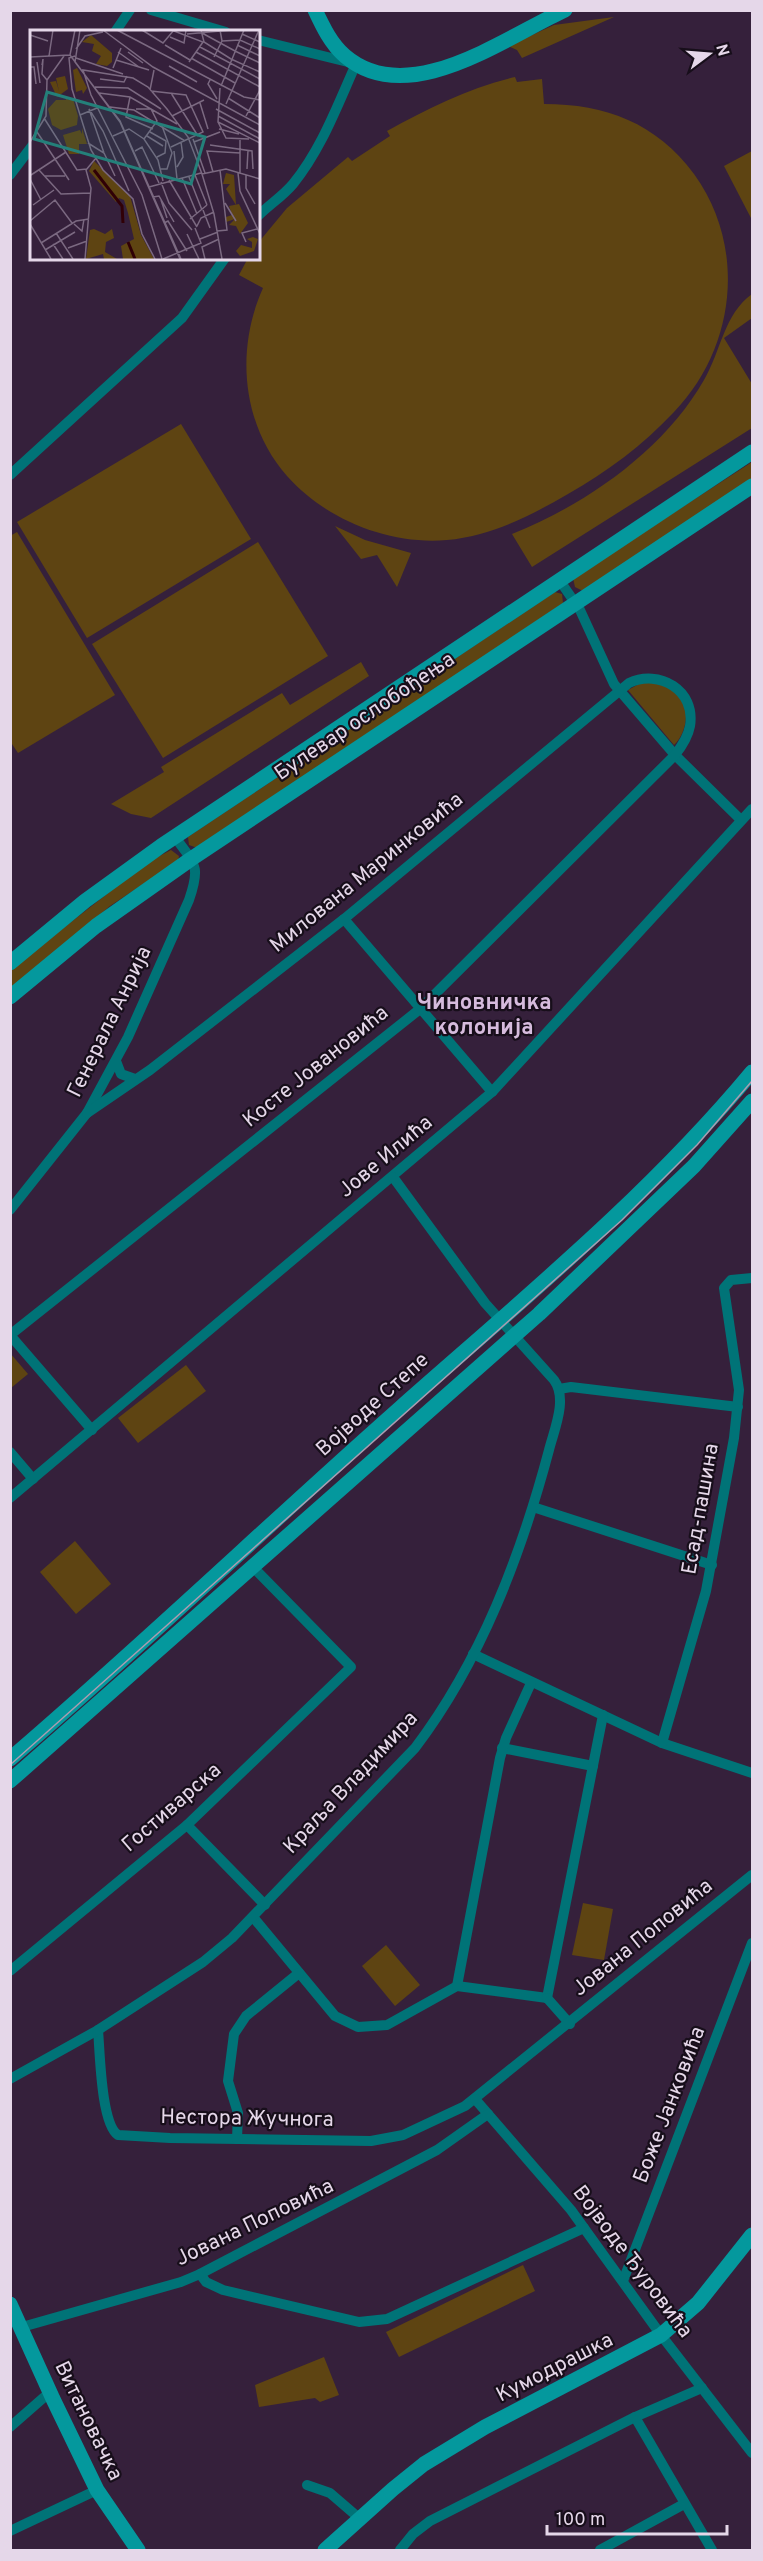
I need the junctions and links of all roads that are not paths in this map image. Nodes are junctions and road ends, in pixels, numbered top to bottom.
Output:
1 (130, 10) edge
2 (151, 10) edge
3 (315, 10) edge
4 (565, 10) edge
5 (116, 30) edge
6 (219, 30) edge
7 (260, 40) edge
8 (356, 64) junction
9 (30, 149) edge
10 (10, 175) edge
11 (260, 214) edge
12 (224, 260) edge
13 (753, 452) edge
14 (10, 475) edge
15 (753, 486) edge
16 (560, 581) junction
17 (575, 602) junction
18 (620, 690) junction
19 (329, 735) junction
20 (675, 754) junction
21 (344, 756) junction
22 (753, 809) edge
23 (741, 820) junction
24 (175, 837) junction
25 (191, 859) junction
26 (344, 919) junction
27 (10, 963) edge
28 (10, 997) edge
29 (420, 1010) junction
30 (116, 1061) junction
31 (753, 1072) edge
32 (135, 1079) junction
33 (492, 1092) junction
34 (753, 1101) edge
35 (87, 1113) junction
36 (393, 1177) junction
37 (10, 1210) edge
38 (753, 1278) edge
39 (501, 1321) junction
40 (12, 1331) edge
41 (514, 1336) junction
42 (557, 1384) junction
43 (738, 1407) junction
44 (92, 1430) junction
45 (10, 1452) edge
46 (33, 1479) junction
47 (10, 1498) edge
48 (533, 1507) junction
49 (712, 1565) junction
50 (252, 1566) junction
51 (473, 1654) junction
52 (531, 1683) junction
53 (603, 1715) junction
54 (662, 1743) junction
55 (502, 1748) junction
56 (10, 1759) edge
57 (593, 1766) junction
58 (753, 1773) edge
59 (10, 1781) edge
60 (187, 1825) junction
61 (753, 1875) edge
62 (265, 1905) junction
63 (253, 1917) junction
64 (753, 1943) edge
65 (10, 1971) edge
66 (299, 1973) junction
67 (457, 1986) junction
68 (547, 1998) junction
69 (570, 2024) junction
70 (98, 2030) junction
71 (10, 2079) edge
72 (475, 2099) junction
73 (488, 2114) junction
74 (237, 2139) junction
75 (584, 2228) junction
76 (753, 2235) edge
77 (200, 2274) junction
78 (623, 2281) junction
79 (10, 2304) edge
80 (22, 2327) junction
81 (662, 2335) junction
82 (702, 2388) junction
83 (50, 2392) junction
84 (635, 2416) junction
85 (10, 2427) edge
86 (752, 2452) edge
87 (307, 2485) dead end
88 (97, 2490) junction
89 (684, 2504) junction
90 (359, 2518) junction
91 (10, 2531) edge
92 (138, 2550) edge
93 (325, 2550) edge
94 (400, 2550) edge
95 (600, 2550) edge
96 (712, 2550) edge

1 - 5 street
2 - 6 street
3 - 8 main road
4 - 8 main road
7 - 8 street
8 - 11 street
9 - 10 street
12 - 14 street
13 - 16 main road, Булевар ослобођења
15 - 17 main road, Булевар ослобођења
16 - 17 street
16 - 19 main road, Булевар ослобођења
17 - 18 street
17 - 21 main road, Булевар ослобођења
18 - 20 street
18 - 20 street, Милована Маринковића
18 - 26 street, Милована Маринковића
19 - 21 main road
19 - 24 main road, Булевар ослобођења
20 - 23 street
20 - 29 street, Косте Јовановића
21 - 25 main road, Булевар ослобођења
22 - 23 street, Јове Илића
23 - 33 street, Јове Илића
24 - 25 street
24 - 27 main road, Булевар ослобођења
25 - 28 main road, Булевар ослобођења
25 - 30 street, Генерала Анрија
26 - 29 street
26 - 32 street, Милована Маринковића
29 - 33 street
29 - 40 street, Косте Јовановића
30 - 32 street
30 - 35 street, Генерала Анрија
31 - 39 main road, Војводе Степе
32 - 35 street, Милована Маринковића
33 - 36 street, Јове Илића
34 - 41 main road, Војводе Степе
35 - 37 street, Генерала Анрија
36 - 39 street
36 - 44 street, Јове Илића
38 - 43 street, Есад-пашина
39 - 41 street
39 - 56 main road, Војводе Степе
40 - 44 street
41 - 42 street
41 - 50 main road, Војводе Степе
42 - 43 street
42 - 48 street, Краља Владимира
43 - 49 street, Есад-пашина
44 - 46 street, Јове Илића
45 - 46 street
46 - 47 street, Јове Илића
48 - 49 street
48 - 51 street, Краља Владимира
49 - 54 street, Есад-пашина
50 - 59 main road, Војводе Степе
50 - 60 street, Гостиварска
51 - 52 street
51 - 62 street, Краља Владимира
52 - 53 street
52 - 55 street
53 - 54 street
53 - 57 street
54 - 58 street
55 - 57 street
55 - 67 street
57 - 68 street
60 - 62 street
60 - 65 street, Гостиварска
61 - 69 street, Јована Поповића
62 - 63 street, Краља Владимира
63 - 66 street
63 - 70 street, Краља Владимира
64 - 78 street, Боже Јанковића
66 - 67 street
66 - 74 street
67 - 68 street
68 - 69 street
69 - 72 street, Јована Поповића
70 - 71 street, Краља Владимира
70 - 74 street, Нестора Жучнога
72 - 73 street, Војводе Ђуровића
72 - 74 street, Нестора Жучнога
73 - 75 street, Војводе Ђуровића
73 - 77 street, Јована Поповића
75 - 77 street
75 - 78 street, Војводе Ђуровића
76 - 81 main road, Кумодрашка
77 - 80 street, Јована Поповића
78 - 81 street, Војводе Ђуровића
79 - 80 main road, Витановачка
80 - 83 main road, Витановачка
81 - 82 street, Војводе Ђуровића
81 - 90 main road, Кумодрашка
82 - 84 street
82 - 86 street, Војводе Ђуровића
83 - 85 street
83 - 88 main road, Витановачка
84 - 89 street
84 - 94 street
87 - 90 street
88 - 91 street
88 - 92 main road, Витановачка
89 - 95 street
89 - 96 street
90 - 93 main road, Кумодрашка

